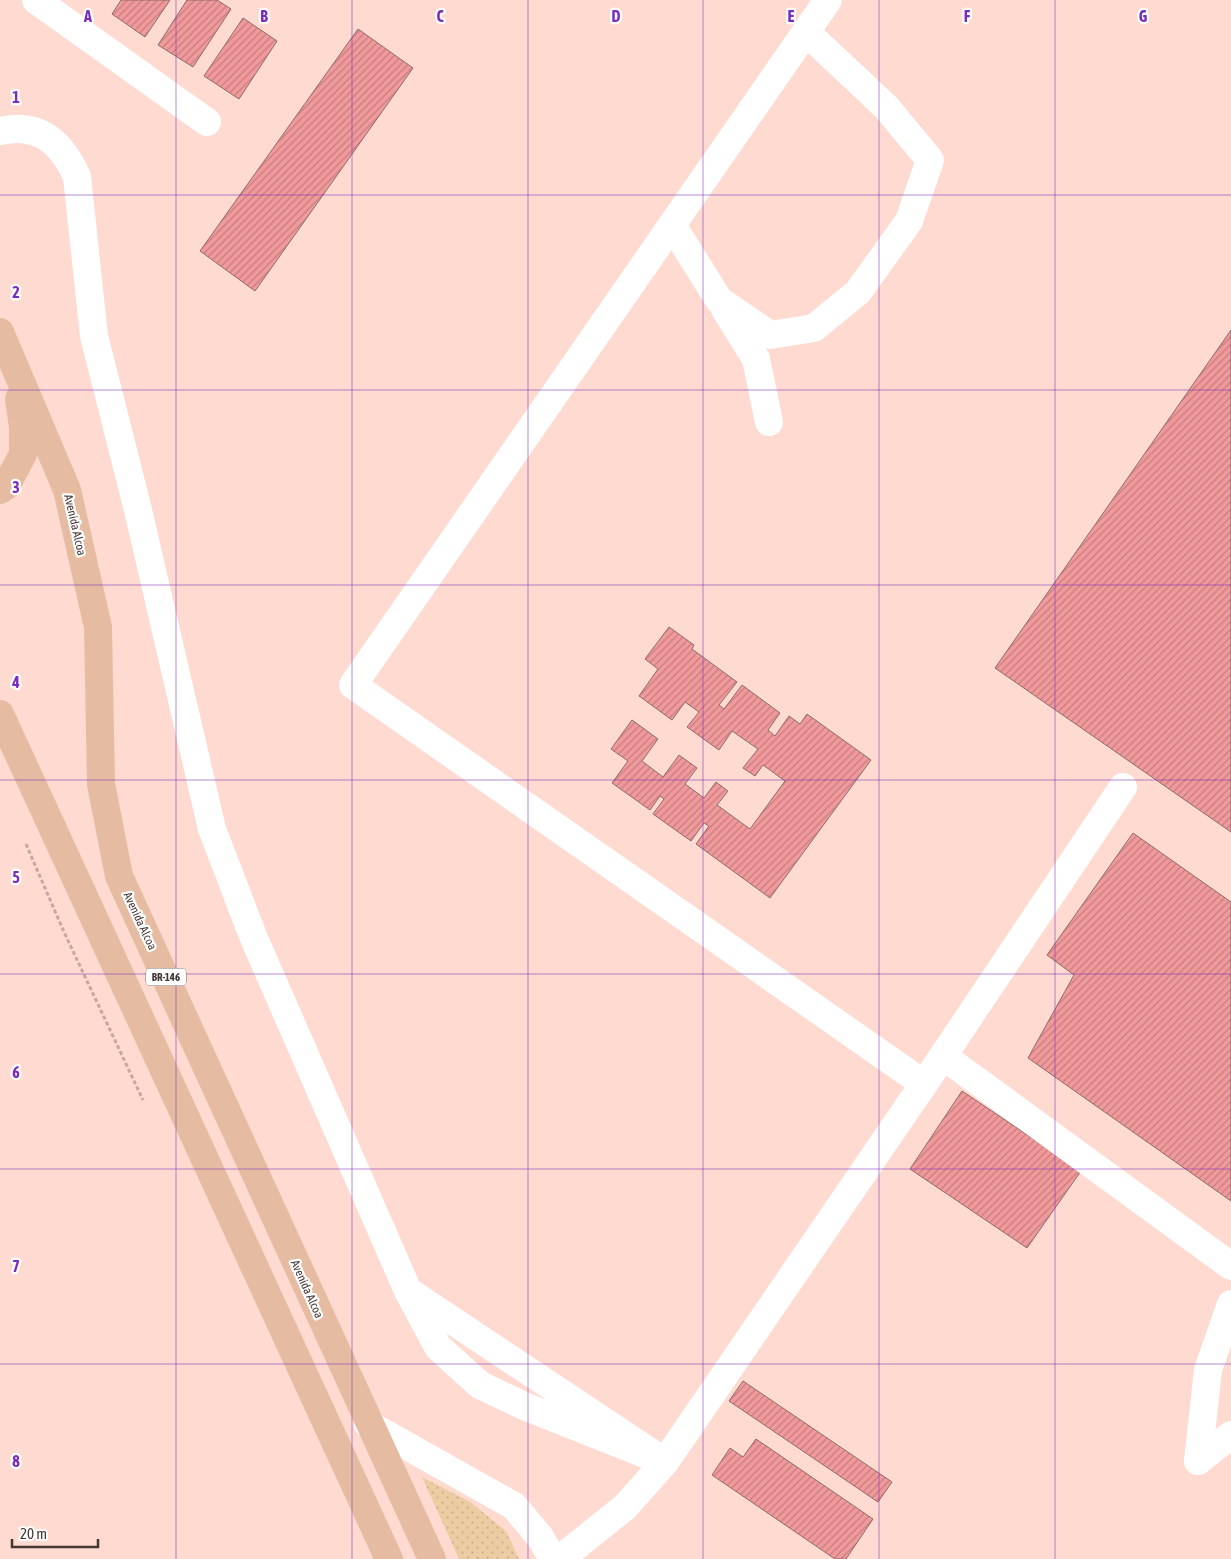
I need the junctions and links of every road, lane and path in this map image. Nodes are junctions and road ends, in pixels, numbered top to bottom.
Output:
1 (36, 0) edge
2 (828, 0) edge
3 (806, 32) junction
4 (207, 122) dead end
5 (0, 131) edge
6 (672, 225) junction
7 (719, 300) junction
8 (0, 332) edge
9 (14, 364) junction
10 (769, 422) dead end
11 (0, 490) edge
12 (0, 714) edge
13 (1123, 787) dead end
14 (943, 1056) junction
15 (924, 1084) junction
16 (1231, 1266) edge
17 (408, 1291) junction
18 (1231, 1304) edge
19 (368, 1424) junction
20 (1231, 1435) edge
21 (665, 1462) junction
22 (579, 1554) edge
23 (390, 1559) edge
24 (432, 1559) edge
25 (553, 1559) edge

1 - 4 street
2 - 3 street
3 - 6 street
3 - 7 street
5 - 17 street
6 - 7 street
6 - 15 street
7 - 10 street
8 - 9 main road, Avenida Alcoa / BR-146
9 - 11 main road
9 - 19 main road, Avenida Alcoa / BR-146
12 - 23 main road
13 - 14 street
14 - 15 street
14 - 16 street
15 - 21 street
17 - 21 street
17 - 21 street
18 - 20 street
19 - 24 main road, Avenida Alcoa / BR-146
19 - 25 street
21 - 22 street

